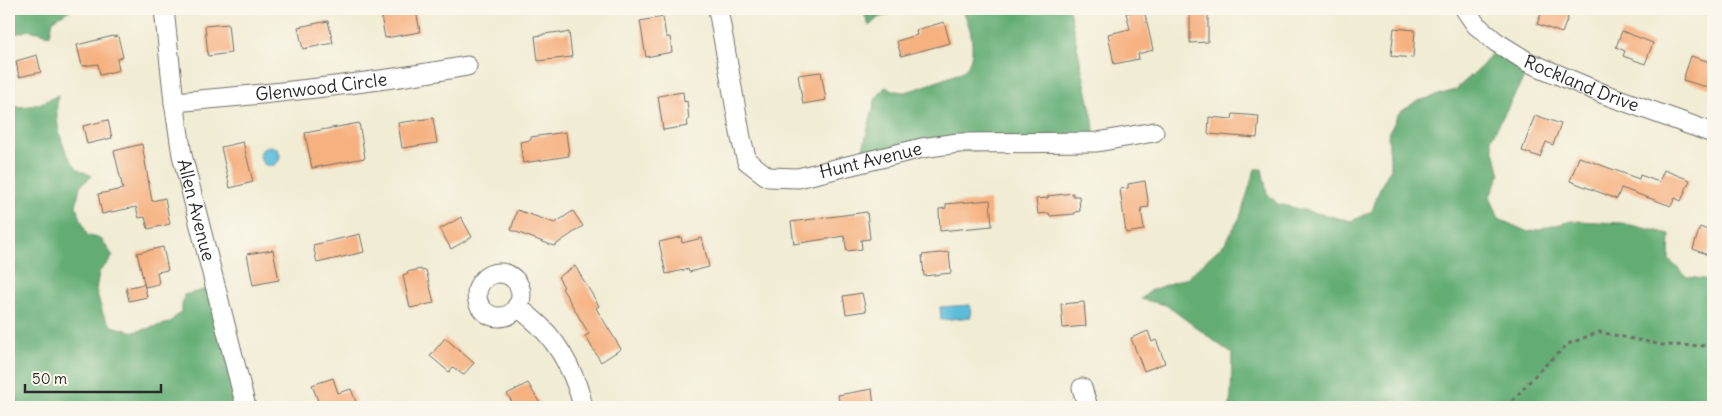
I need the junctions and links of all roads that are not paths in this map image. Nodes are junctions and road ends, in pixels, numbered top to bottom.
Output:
1 (164, 9) edge
2 (718, 9) edge
3 (1466, 9) edge
4 (467, 66) dead end
5 (174, 102) junction
6 (1154, 132) dead end
7 (1713, 133) edge
8 (517, 306) dead end
9 (1082, 388) dead end
10 (246, 407) edge
11 (583, 407) edge
12 (1088, 407) edge

1 - 5 street, Allen Avenue
2 - 6 street, Hunt Avenue
3 - 7 street, Rockland Drive
4 - 5 street, Glenwood Circle
5 - 10 street, Allen Avenue
8 - 11 street
9 - 12 street

